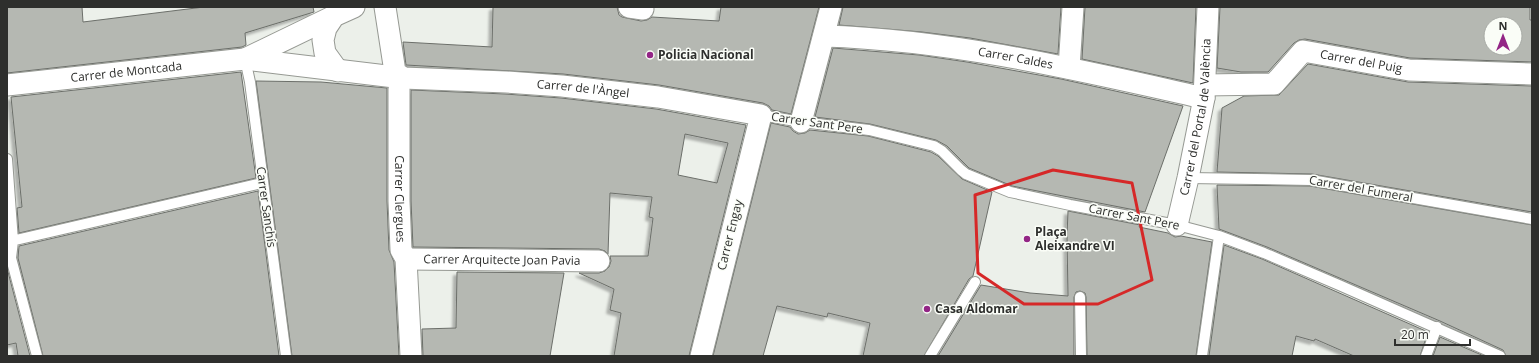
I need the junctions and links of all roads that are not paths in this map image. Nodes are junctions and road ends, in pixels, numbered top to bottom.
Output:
1 (354, 7) edge
2 (386, 7) edge
3 (831, 7) edge
4 (1073, 7) edge
5 (1208, 7) edge
6 (334, 16) junction
7 (824, 36) junction
8 (245, 59) junction
9 (1069, 68) junction
10 (338, 71) junction
11 (1532, 74) edge
12 (401, 84) junction
13 (7, 85) edge
14 (1204, 92) junction
15 (761, 115) junction
16 (801, 122) junction
17 (7, 159) edge
18 (1188, 178) junction
19 (262, 183) junction
20 (1532, 219) edge
21 (1177, 225) junction
22 (1219, 236) junction
23 (10, 242) edge
24 (406, 259) junction
25 (599, 261) dead end
26 (974, 282) dead end
27 (1080, 297) dead end
28 (1437, 327) junction
29 (37, 356) edge
30 (286, 356) edge
31 (411, 356) edge
32 (701, 356) edge
33 (930, 356) edge
34 (1082, 356) edge
35 (1202, 356) edge
36 (1426, 356) edge
37 (1500, 356) edge

1 - 6 street
2 - 12 street
3 - 7 street
4 - 9 street
5 - 14 street, Carrer del Portal de València
6 - 8 street
6 - 10 street
7 - 9 street, Carrer Caldes
7 - 16 street
8 - 10 street, Carrer de l'Àngel
8 - 13 street, Carrer de Montcada
8 - 19 lane, Carrer Sanchís
9 - 14 street, Carrer Caldes
10 - 12 street, Carrer de l'Àngel
11 - 14 street, Carrer del Puig
12 - 15 street, Carrer de l'Àngel
12 - 24 street, Carrer Clergues
14 - 18 street, Carrer del Portal de València
15 - 16 lane, Carrer Sant Pere
15 - 32 street, Carrer Engay
16 - 21 lane, Carrer Sant Pere
17 - 23 lane
18 - 20 lane, Carrer del Fumeral
18 - 21 street, Carrer del Portal de València
19 - 23 lane
19 - 30 lane, Carrer Sanchís
21 - 22 lane, Carrer Sant Pere
22 - 28 lane, Carrer Sant Pere
22 - 35 lane
23 - 29 lane
24 - 25 street, Carrer Arquitecte Joan Pavia
24 - 31 street, Carrer Clergues
26 - 33 lane
27 - 34 lane
28 - 36 lane
28 - 37 lane, Carrer Sant Pere

